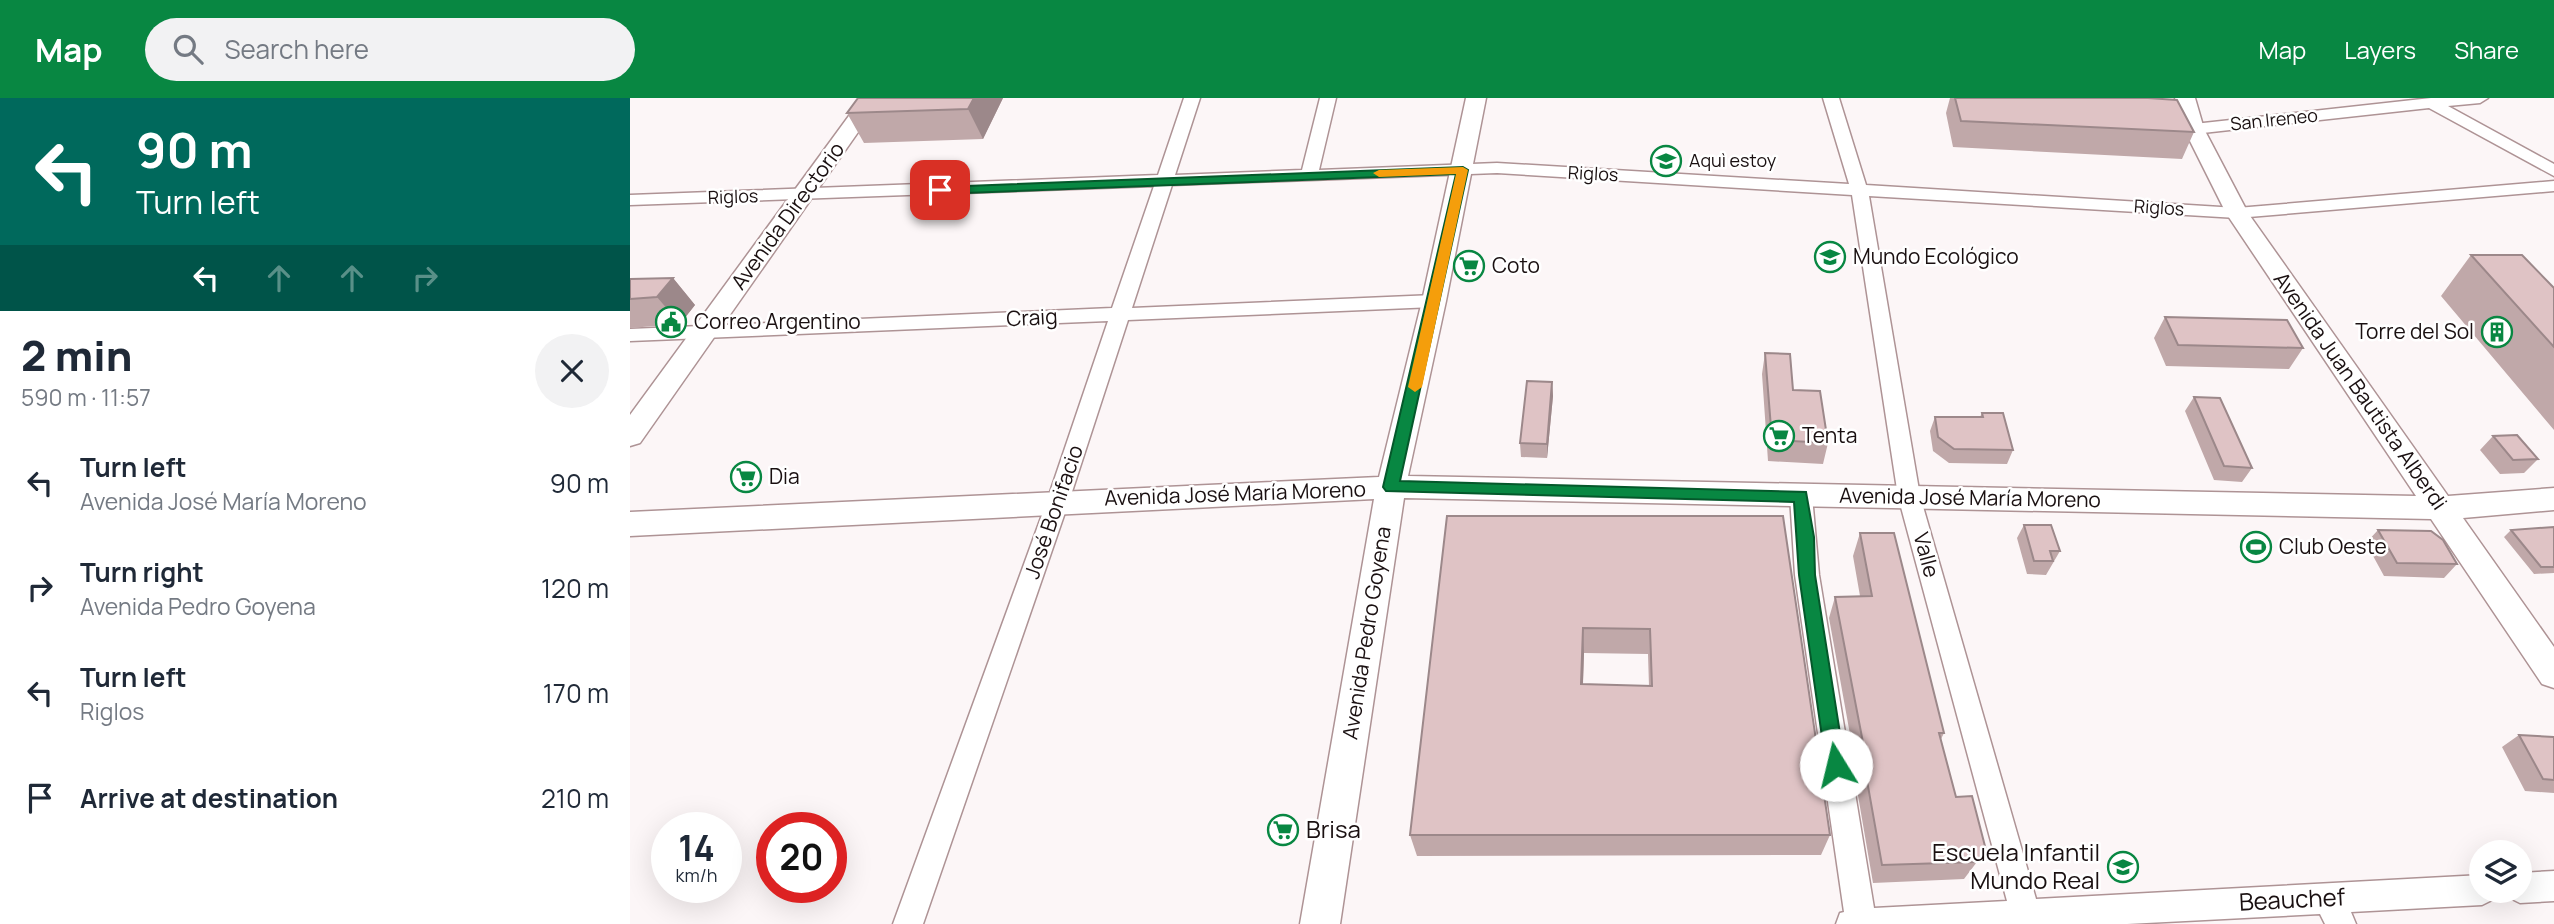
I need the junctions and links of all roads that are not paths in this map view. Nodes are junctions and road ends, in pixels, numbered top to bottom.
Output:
1 (872, 98) edge
2 (1192, 98) edge
3 (1328, 98) edge
4 (1476, 98) edge
5 (1831, 98) edge
6 (2185, 98) edge
7 (2480, 98) edge
8 (2427, 101) edge
9 (2194, 129) junction
10 (1463, 170) junction
11 (2554, 171) edge
12 (1309, 176) junction
13 (1163, 182) junction
14 (2554, 186) edge
15 (1858, 189) junction
16 (801, 195) junction
17 (630, 200) edge
18 (2236, 213) junction
19 (1434, 301) junction
20 (1122, 314) junction
21 (704, 333) junction
22 (630, 335) edge
23 (630, 436) edge
24 (1391, 487) junction
25 (1801, 496) junction
26 (1909, 496) junction
27 (2554, 499) edge
28 (1058, 501) junction
29 (2442, 508) junction
30 (630, 524) edge
31 (2554, 674) edge
32 (2554, 886) edge
33 (2532, 887) edge
34 (2469, 892) edge
35 (2335, 911) edge
36 (2026, 918) edge
37 (1861, 923) edge
38 (908, 924) edge
39 (1320, 924) edge
40 (1851, 924) edge

1 - 16 main road, Avenida Directorio
2 - 13 street, José Bonifacio
3 - 12 street
4 - 10 main road, Avenida Pedro Goyena
5 - 15 street, Valle
6 - 9 main road, Avenida Juan Bautista Alberdi
7 - 8 street, San Ireneo
8 - 9 street, San Ireneo
8 - 11 street
9 - 18 main road, Avenida Juan Bautista Alberdi
10 - 12 street, Riglos
10 - 15 street, Riglos
10 - 19 main road, Avenida Pedro Goyena
12 - 13 street, Riglos
13 - 16 street, Riglos
13 - 20 street, José Bonifacio
14 - 18 street, Riglos
15 - 18 street, Riglos
15 - 26 street, Valle
16 - 17 street, Riglos
16 - 21 main road, Avenida Directorio
18 - 29 main road, Avenida Juan Bautista Alberdi
19 - 20 street, Craig
19 - 24 main road, Avenida Pedro Goyena
20 - 21 street, Craig
20 - 28 street, José Bonifacio
21 - 22 street, Craig
21 - 23 main road, Avenida Directorio
24 - 25 main road, Avenida José María Moreno
24 - 28 main road, Avenida José María Moreno
24 - 39 main road, Avenida Pedro Goyena
25 - 26 main road, Avenida José María Moreno
25 - 37 street
26 - 29 main road, Avenida José María Moreno
26 - 36 street, Valle
27 - 29 main road, Avenida José María Moreno
28 - 30 main road, Avenida José María Moreno
28 - 38 street, José Bonifacio
29 - 31 main road, Avenida Juan Bautista Alberdi
32 - 33 street
34 - 35 street, Beauchef
35 - 36 street, Beauchef
36 - 37 street, Beauchef
37 - 40 street, Beauchef

